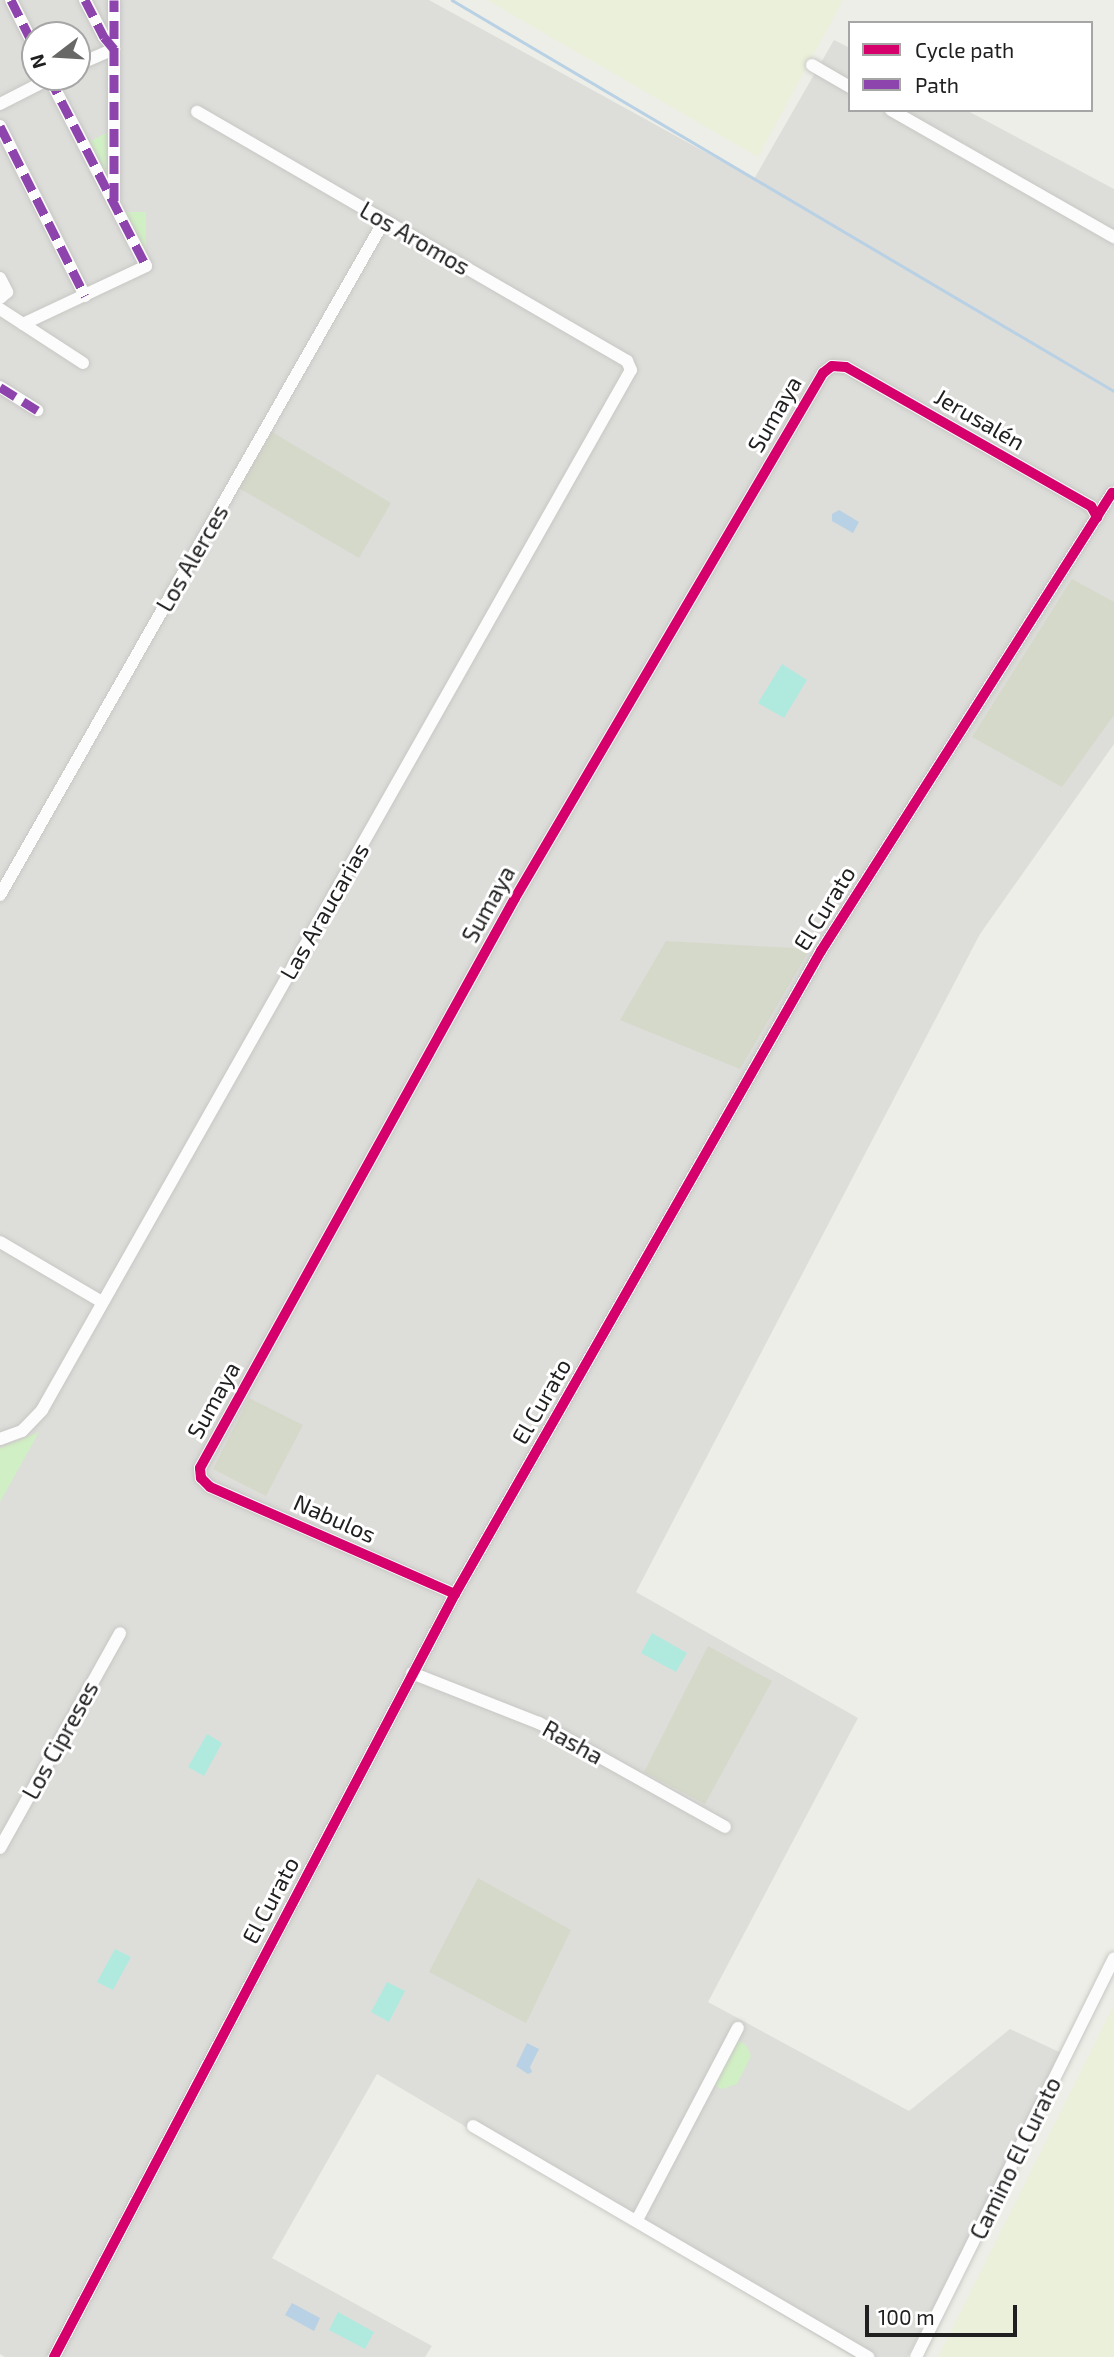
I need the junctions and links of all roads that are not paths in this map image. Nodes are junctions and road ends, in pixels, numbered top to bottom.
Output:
1 (11, 0) edge
2 (85, 0) edge
3 (114, 0) edge
4 (22, 21) edge
5 (114, 49) junction
6 (91, 59) edge
7 (812, 65) dead end
8 (848, 86) edge
9 (26, 91) edge
10 (57, 91) edge
11 (0, 104) edge
12 (197, 112) dead end
13 (895, 112) edge
14 (0, 126) edge
15 (114, 205) junction
16 (384, 221) junction
17 (1114, 237) edge
18 (0, 278) edge
19 (85, 296) junction
20 (0, 298) edge
21 (0, 309) edge
22 (23, 324) junction
23 (83, 363) dead end
24 (836, 365) joint
25 (632, 367) joint
26 (0, 387) edge
27 (37, 410) dead end
28 (1112, 492) dead end
29 (1097, 517) junction
30 (0, 895) edge
31 (0, 1242) edge
32 (102, 1302) junction
33 (0, 1439) edge
34 (201, 1478) joint
35 (455, 1594) junction
36 (120, 1633) dead end
37 (412, 1673) junction
38 (725, 1827) dead end
39 (0, 1847) edge
40 (1114, 1958) edge
41 (738, 2028) dead end
42 (473, 2126) dead end
43 (636, 2220) junction
44 (54, 2357) edge
45 (869, 2357) edge
46 (916, 2357) edge

1 - 4 street
2 - 5 street
3 - 5 street
5 - 6 street
5 - 15 street
7 - 8 street
9 - 11 street
10 - 15 street
12 - 16 street, Los Aromos
13 - 17 street
14 - 19 street
15 - 19 street
16 - 25 street, Los Aromos
16 - 30 street, Los Alerces
18 - 20 street
19 - 22 street
21 - 22 street
22 - 23 street
24 - 29 street, Jerusalén
24 - 34 street, Sumaya
25 - 32 street, Las Araucarias
26 - 27 street
28 - 29 street, El Curato
29 - 35 street, El Curato
31 - 32 street
32 - 33 street, Las Araucarias
34 - 35 street, Nabulos
35 - 37 street, El Curato
36 - 39 street, Los Cipreses
37 - 38 street, Rasha
37 - 44 street, El Curato
40 - 46 street, Camino El Curato
41 - 43 street
42 - 43 street
43 - 45 street

